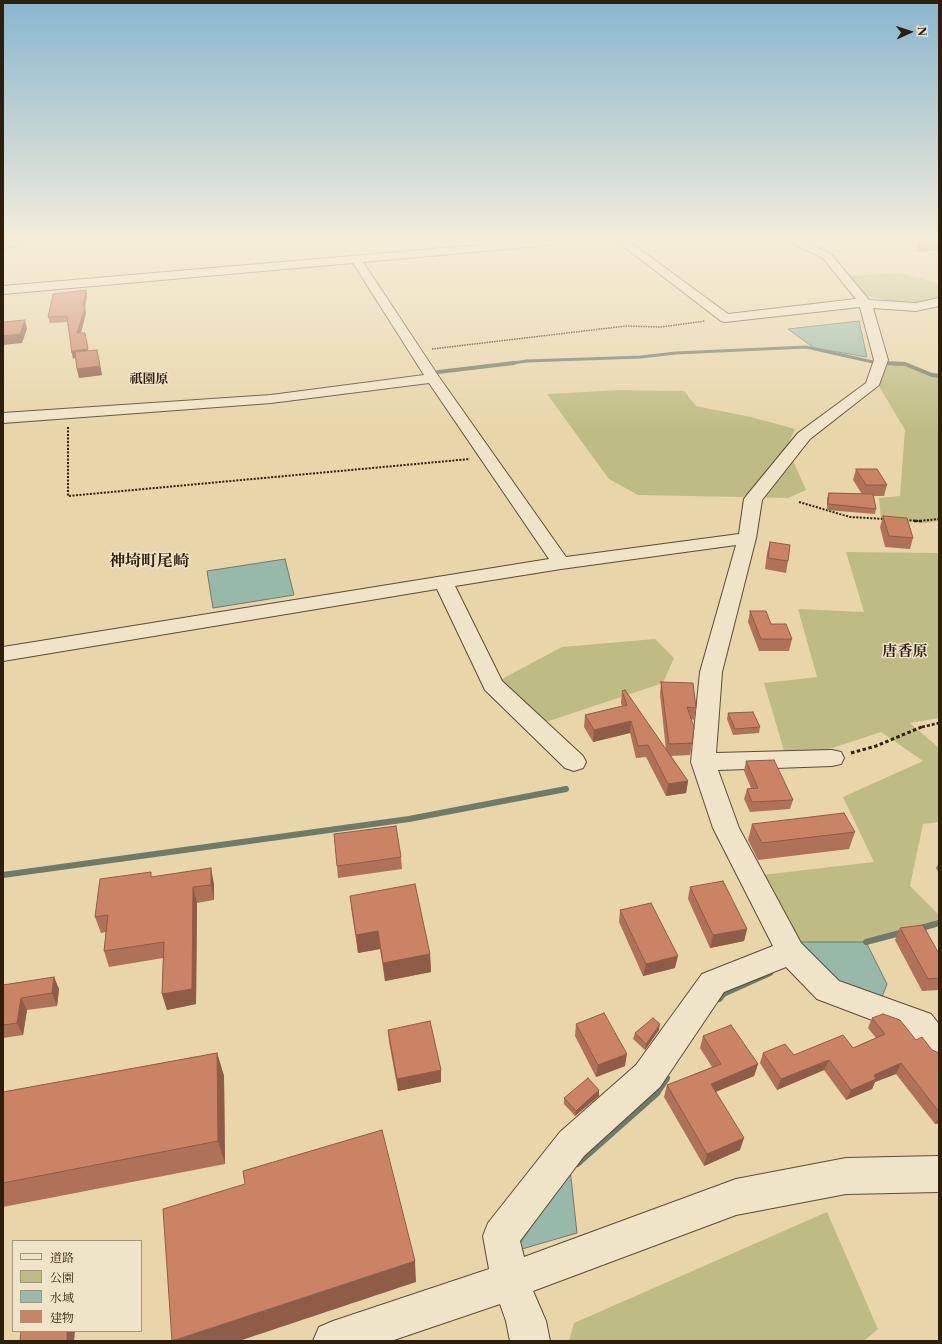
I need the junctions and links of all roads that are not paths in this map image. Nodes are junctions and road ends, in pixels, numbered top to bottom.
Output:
1 (386, 305) edge
2 (707, 305) edge
3 (849, 305) edge
4 (865, 305) edge
5 (887, 305) edge
6 (926, 305) edge
7 (433, 378) junction
8 (3, 418) edge
9 (747, 538) junction
10 (561, 563) junction
11 (444, 582) junction
12 (3, 654) edge
13 (832, 758) road end
14 (574, 762) dead end
15 (703, 762) junction
16 (790, 952) junction
17 (929, 1022) edge
18 (939, 1049) edge
19 (939, 1174) edge
20 (510, 1281) junction
21 (333, 1341) edge
22 (530, 1341) edge

1 - 7 street
2 - 3 street
4 - 9 street
5 - 6 street
7 - 8 street
7 - 10 street
9 - 10 street
9 - 15 street
10 - 11 street
11 - 12 street
11 - 14 street
13 - 15 street
15 - 16 street
16 - 17 street
16 - 20 street
17 - 18 street
19 - 20 street
20 - 21 street
20 - 22 street

